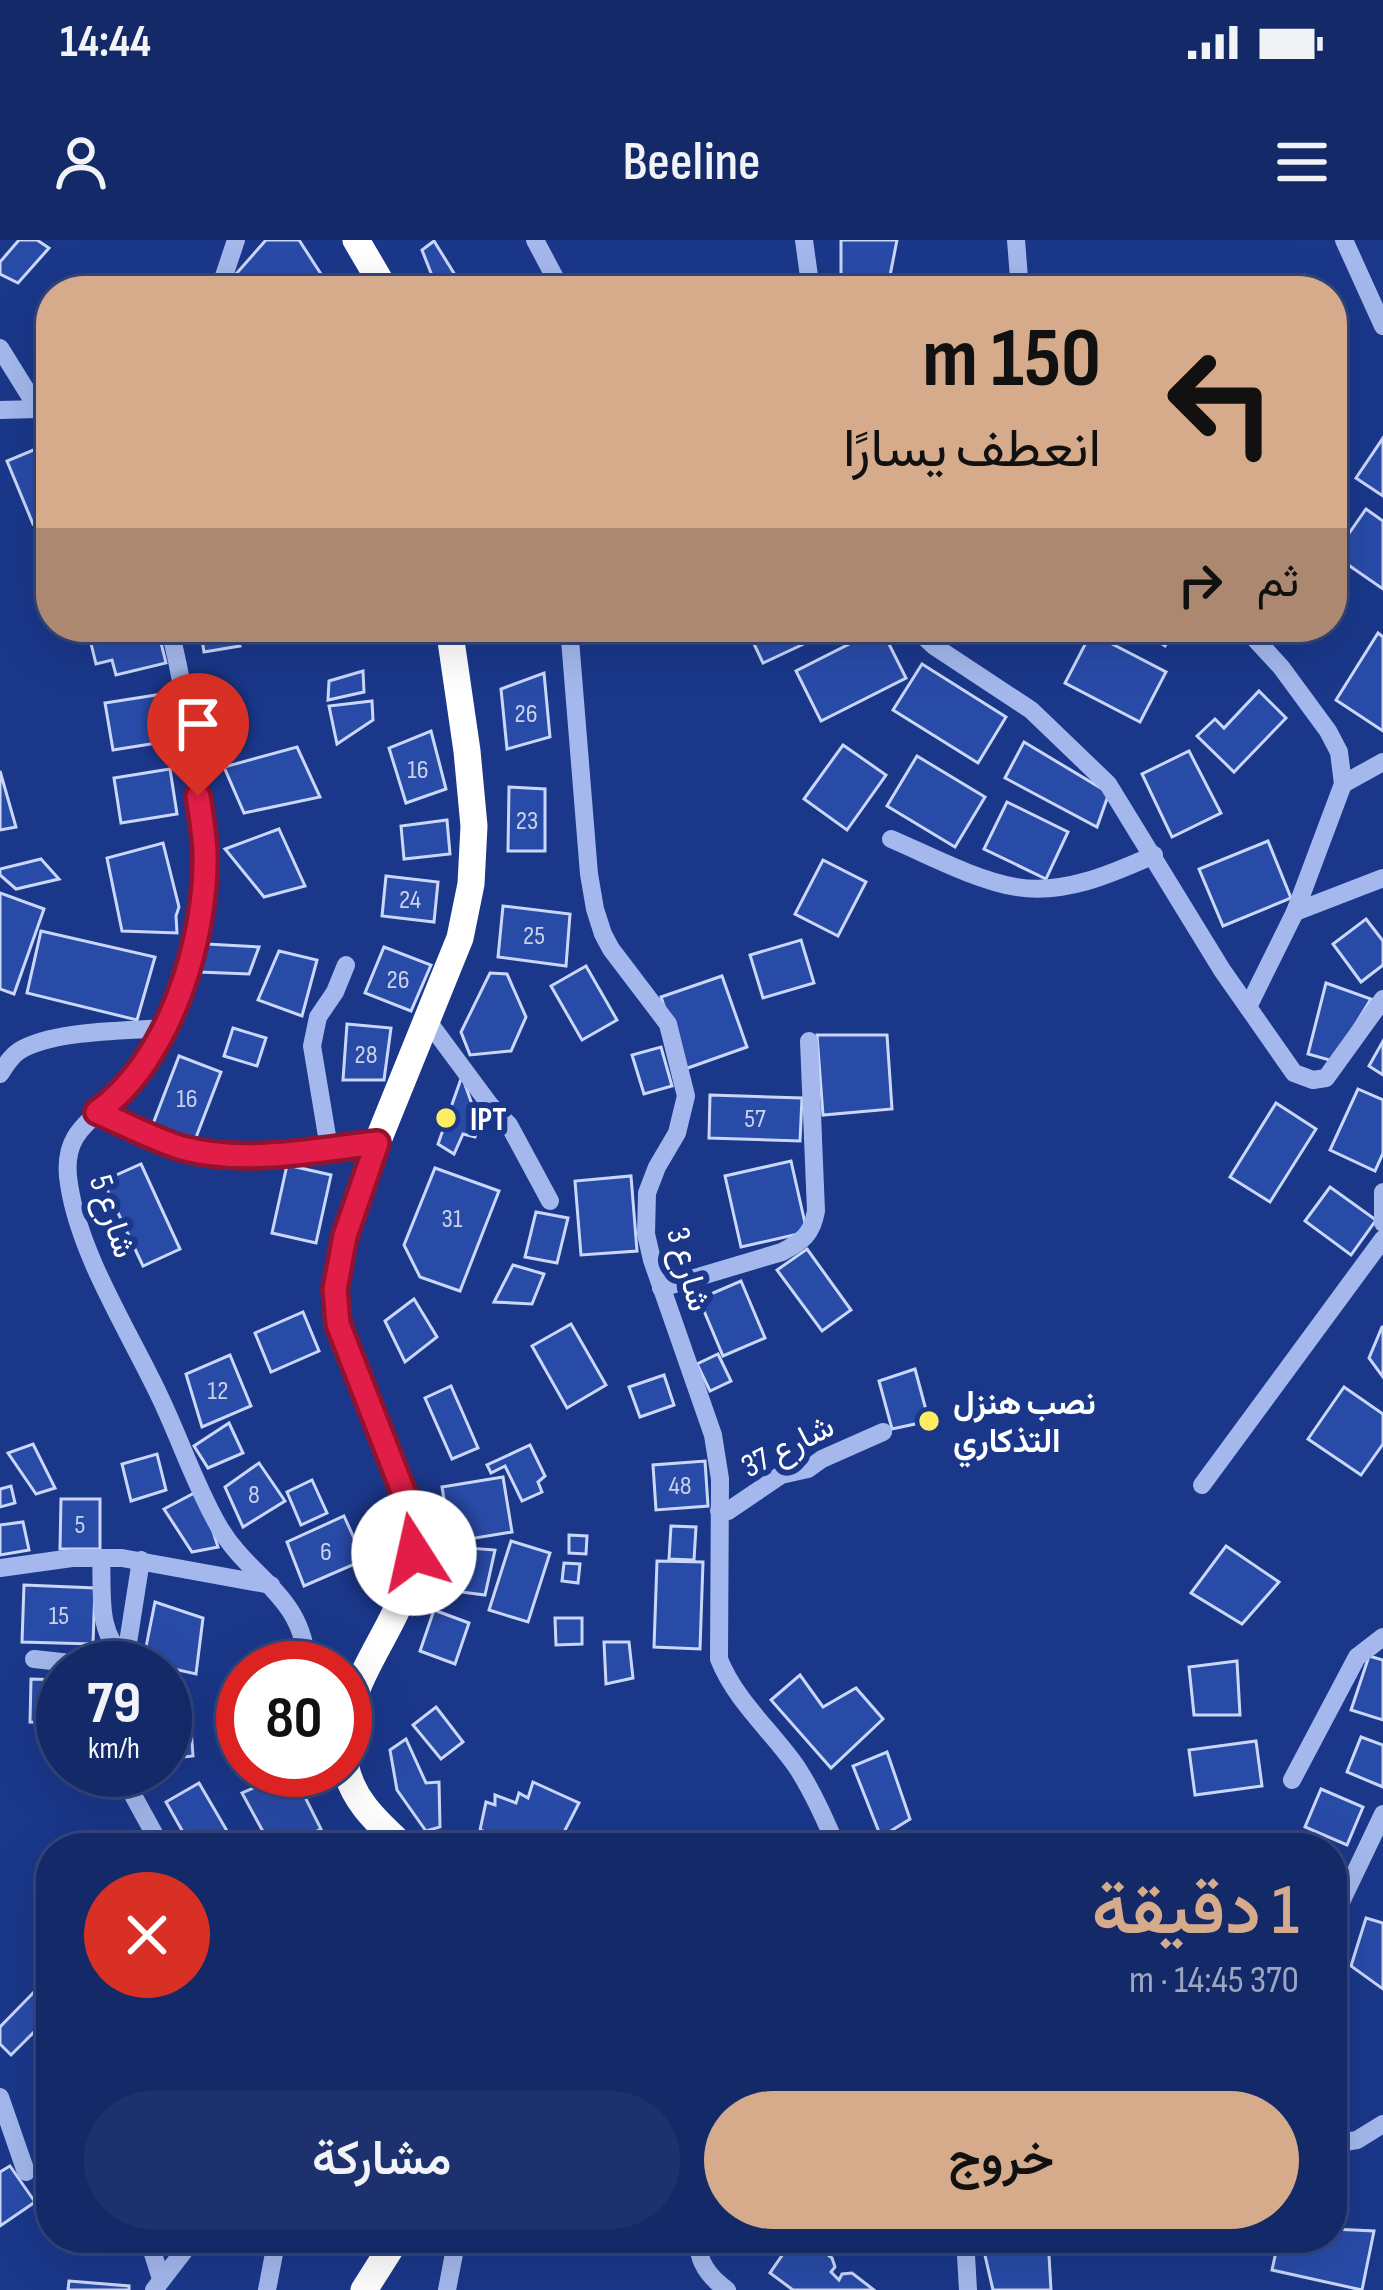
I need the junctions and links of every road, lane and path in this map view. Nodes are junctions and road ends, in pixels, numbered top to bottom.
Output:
1 (236, 240) edge
2 (356, 240) edge
3 (535, 240) edge
4 (804, 240) edge
5 (1016, 240) edge
6 (1345, 240) edge
7 (225, 276) edge
8 (377, 276) edge
9 (554, 276) edge
10 (810, 276) edge
11 (1019, 276) edge
12 (1383, 326) edge
13 (0, 348) edge
14 (36, 403) edge
15 (0, 410) edge
16 (36, 414) edge
17 (172, 642) edge
18 (451, 642) edge
19 (570, 642) edge
20 (930, 642) edge
21 (1258, 642) edge
22 (1383, 762) edge
23 (1343, 784) junction
24 (891, 839) dead end
25 (1154, 855) junction
26 (1383, 878) edge
27 (1295, 912) junction
28 (346, 965) dead end
29 (1383, 999) edge
30 (1248, 1007) junction
31 (427, 1020) junction
32 (165, 1028) junction
33 (808, 1041) dead end
34 (0, 1074) edge
35 (97, 1112) junction
36 (377, 1143) junction
37 (329, 1148) junction
38 (1383, 1192) edge
39 (550, 1201) dead end
40 (1383, 1223) edge
41 (1383, 1239) edge
42 (661, 1288) junction
43 (883, 1432) dead end
44 (1202, 1485) dead end
45 (719, 1511) junction
46 (101, 1559) junction
47 (141, 1560) junction
48 (0, 1568) edge
49 (271, 1585) junction
50 (1383, 1637) edge
51 (110, 1641) edge
52 (128, 1641) edge
53 (303, 1641) edge
54 (372, 1658) edge
55 (1292, 1780) dead end
56 (134, 1797) edge
57 (357, 1797) edge
58 (1383, 1814) edge
59 (154, 1833) edge
60 (391, 1833) edge
61 (831, 1833) edge
62 (1347, 1890) edge
63 (2, 2099) edge
64 (1383, 2123) edge
65 (1347, 2142) edge
66 (26, 2172) dead end
67 (151, 2253) edge
68 (182, 2253) edge
69 (274, 2253) edge
70 (386, 2253) edge
71 (454, 2253) edge
72 (699, 2253) edge
73 (965, 2253) edge
74 (158, 2284) edge
75 (267, 2290) edge
76 (364, 2290) edge
77 (447, 2290) edge
78 (727, 2290) edge
79 (968, 2290) edge

1 - 7 street
2 - 8 highway
3 - 9 street
4 - 10 street
5 - 11 street
6 - 12 street
13 - 14 street
15 - 16 street
17 - 32 street, شارع 5
18 - 31 highway
19 - 42 street, شارع 3
20 - 25 street
21 - 23 street
22 - 23 street
23 - 27 street
24 - 25 street
25 - 30 street
26 - 27 street
27 - 30 street
28 - 37 street
29 - 30 street
31 - 36 highway
31 - 39 street
32 - 34 street
32 - 35 street, شارع 5
33 - 42 street
35 - 37 street
35 - 49 street, شارع 5
36 - 37 street
36 - 54 highway
38 - 40 street
41 - 44 street
42 - 45 street, شارع 3
43 - 45 street, شارع 37
45 - 61 street, شارع 3
46 - 47 street
46 - 48 street
46 - 51 street
47 - 49 street
47 - 52 street
49 - 53 street, شارع 5
50 - 55 street
56 - 59 street
57 - 60 highway
58 - 62 street
63 - 66 street
64 - 65 street
67 - 74 street
68 - 74 street
69 - 75 street
70 - 76 highway
71 - 77 street
72 - 78 street
73 - 79 street

